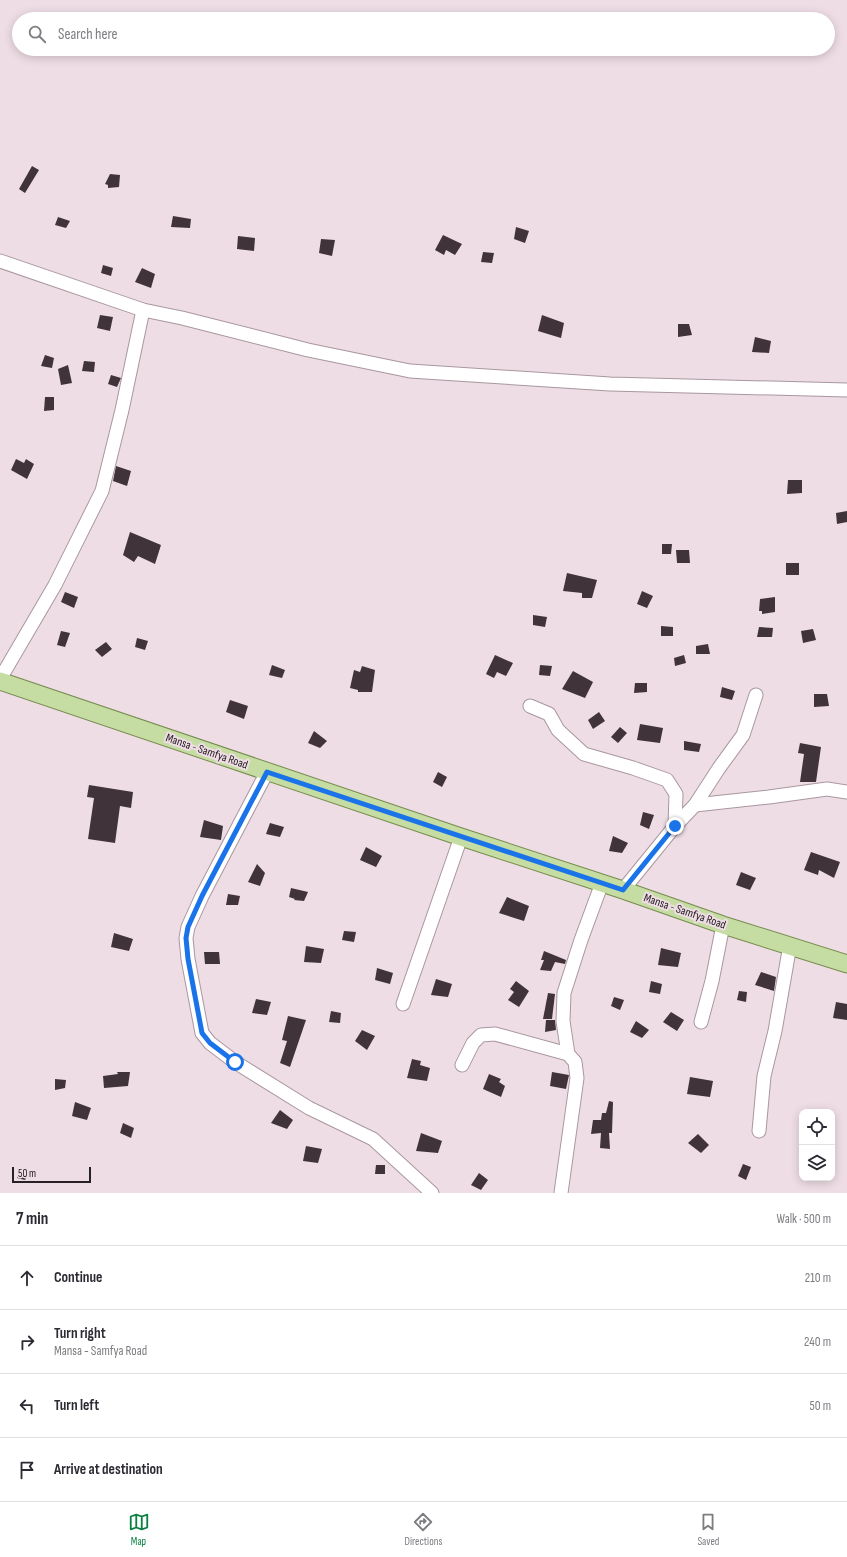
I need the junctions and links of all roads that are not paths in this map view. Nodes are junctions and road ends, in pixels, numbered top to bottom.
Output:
1 (0, 261) edge
2 (143, 310) junction
3 (847, 390) edge
4 (0, 680) edge
5 (756, 695) dead end
6 (530, 706) dead end
7 (267, 772) junction
8 (847, 792) edge
9 (695, 805) junction
10 (675, 826) junction
11 (461, 837) junction
12 (602, 883) junction
13 (623, 890) junction
14 (723, 925) junction
15 (790, 945) junction
16 (847, 964) edge
17 (403, 1004) dead end
18 (701, 1022) dead end
19 (568, 1054) junction
20 (462, 1065) dead end
21 (760, 1131) dead end
22 (432, 1193) edge
23 (561, 1193) edge

1 - 2 street
2 - 3 street
2 - 4 street
4 - 7 main road, Mansa - Samfya Road
5 - 9 street
6 - 10 street
7 - 11 main road, Mansa - Samfya Road
7 - 22 street
8 - 9 street
9 - 10 street
10 - 13 street
11 - 12 main road, Mansa - Samfya Road
11 - 17 street
12 - 13 main road, Mansa - Samfya Road
12 - 19 street
13 - 14 main road, Mansa - Samfya Road
14 - 15 main road, Mansa - Samfya Road
14 - 18 street
15 - 16 main road, Mansa - Samfya Road
15 - 21 street
19 - 20 street
19 - 23 street

